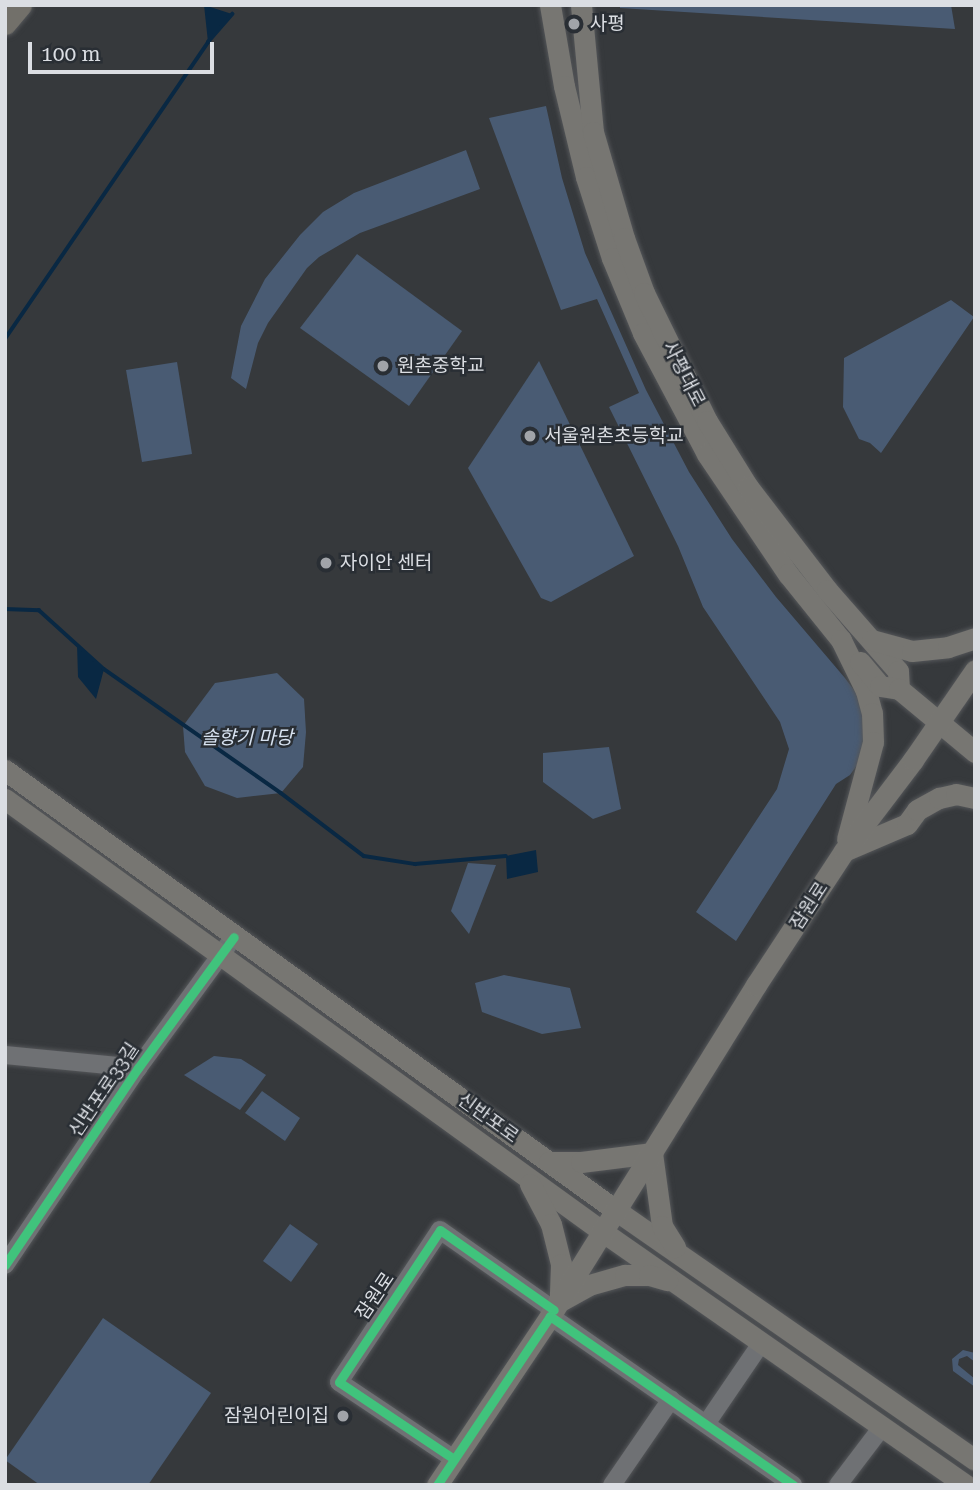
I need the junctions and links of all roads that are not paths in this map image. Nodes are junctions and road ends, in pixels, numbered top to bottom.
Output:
1 (20, 5) edge
2 (550, 5) edge
3 (581, 5) edge
4 (5, 23) edge
5 (813, 605) junction
6 (867, 637) junction
7 (975, 638) edge
8 (841, 640) junction
9 (975, 670) edge
10 (899, 689) junction
11 (939, 722) junction
12 (975, 751) edge
13 (5, 770) edge
14 (975, 798) edge
15 (5, 799) edge
16 (844, 851) junction
17 (228, 945) junction
18 (5, 1055) edge
19 (138, 1068) junction
20 (652, 1153) junction
21 (549, 1162) junction
22 (516, 1168) junction
23 (617, 1211) junction
24 (603, 1232) junction
25 (5, 1265) edge
26 (698, 1267) junction
27 (677, 1283) junction
28 (555, 1309) junction
29 (762, 1342) junction
30 (671, 1399) junction
31 (706, 1424) junction
32 (882, 1427) junction
33 (454, 1459) junction
34 (975, 1460) edge
35 (437, 1485) edge
36 (612, 1485) edge
37 (793, 1485) edge
38 (838, 1485) edge
39 (966, 1485) edge

1 - 4 highway
2 - 5 main road
3 - 6 main road, 사평대로
5 - 6 main road
5 - 8 main road
6 - 7 main road
6 - 10 main road, 사평대로
8 - 10 main road, 사평대로
8 - 16 main road
9 - 11 main road, 잠원로
10 - 11 main road, 사평대로
11 - 12 main road, 사평대로
11 - 16 main road, 잠원로
13 - 17 main road, 신반포로
14 - 16 main road
15 - 17 main road, 신반포로
16 - 20 main road, 잠원로
17 - 19 street, 신반포로33길
17 - 21 main road, 신반포로
17 - 22 main road, 신반포로
18 - 19 street
19 - 25 street, 신반포로33길
20 - 21 main road
20 - 23 main road, 잠원로
20 - 26 main road
21 - 23 main road, 신반포로
22 - 24 main road, 신반포로
22 - 28 main road
23 - 24 main road, 잠원로
23 - 26 main road, 신반포로
24 - 27 main road, 신반포로
24 - 28 main road, 잠원로
26 - 34 main road, 신반포로
27 - 28 main road
27 - 29 main road, 신반포로
28 - 30 street, 잠원로
28 - 33 main road, 잠원로
28 - 33 street, 잠원로
29 - 31 street
29 - 32 main road, 신반포로
30 - 31 street, 잠원로
30 - 36 street
31 - 37 street, 잠원로
32 - 38 street
32 - 39 main road, 신반포로
33 - 35 main road, 잠원로

